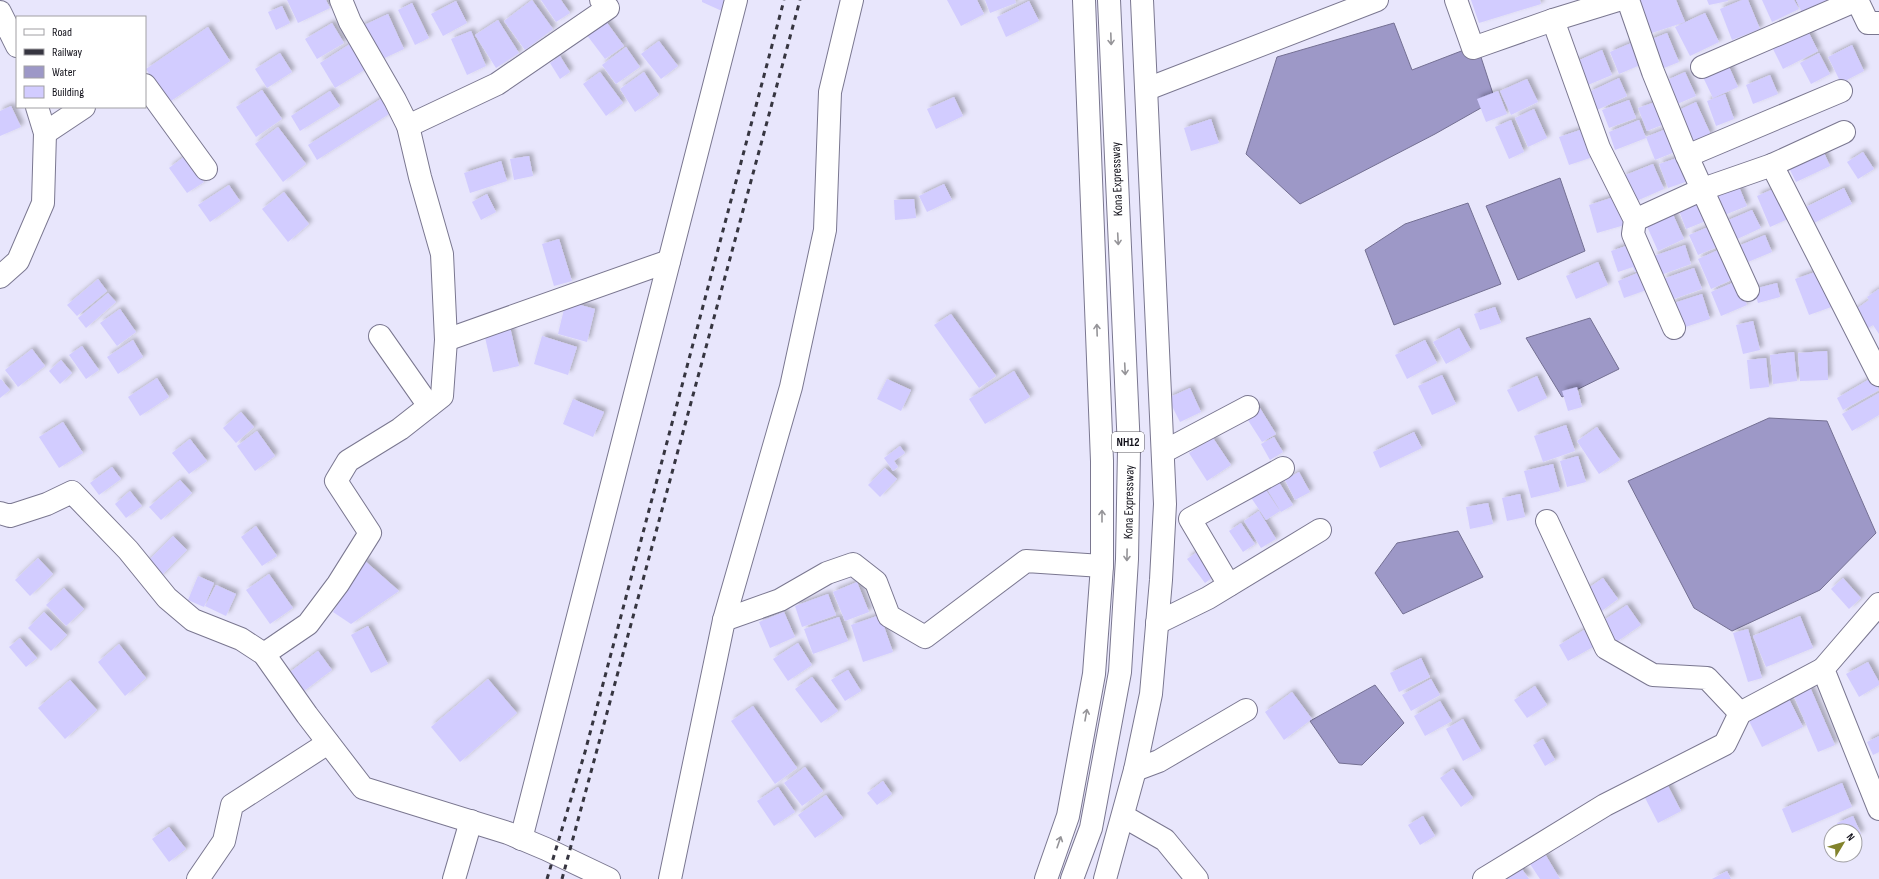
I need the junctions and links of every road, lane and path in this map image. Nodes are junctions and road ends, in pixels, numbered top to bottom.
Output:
1 (341, 0) edge
2 (736, 0) edge
3 (852, 0) edge
4 (1084, 0) edge
5 (1109, 0) edge
6 (1142, 0) edge
7 (1377, 0) edge
8 (1456, 0) edge
9 (1618, 0) edge
10 (1628, 0) edge
11 (1857, 0) edge
12 (611, 3) edge
13 (1344, 6) edge
14 (0, 12) edge
15 (1553, 20) junction
16 (1879, 23) edge
17 (16, 44) edge
18 (1702, 67) dead end
19 (146, 86) edge
20 (1146, 89) junction
21 (1840, 90) dead end
22 (37, 108) edge
23 (82, 108) edge
24 (408, 126) junction
25 (1844, 132) dead end
26 (45, 133) junction
27 (1687, 156) junction
28 (1772, 165) junction
29 (206, 169) dead end
30 (1703, 189) junction
31 (1635, 220) junction
32 (670, 261) junction
33 (0, 277) edge
34 (1748, 290) dead end
35 (1674, 328) dead end
36 (380, 336) dead end
37 (446, 340) junction
38 (1879, 375) edge
39 (429, 406) junction
40 (1248, 407) dead end
41 (1163, 452) junction
42 (1283, 468) dead end
43 (3, 519) edge
44 (1547, 521) dead end
45 (1320, 530) dead end
46 (1102, 566) junction
47 (1229, 585) junction
48 (1879, 604) edge
49 (724, 620) junction
50 (1157, 623) junction
51 (264, 654) junction
52 (1823, 669) junction
53 (1246, 710) dead end
54 (1740, 713) junction
55 (328, 743) junction
56 (1135, 770) junction
57 (1879, 808) edge
58 (1123, 816) junction
59 (471, 821) junction
60 (521, 839) junction
61 (198, 879) edge
62 (454, 879) edge
63 (609, 879) edge
64 (670, 879) edge
65 (1046, 879) edge
66 (1072, 879) edge
67 (1105, 879) edge
68 (1197, 879) edge
69 (1484, 879) edge

1 - 24 main road
2 - 32 main road
3 - 49 main road
46 -> 4 main road, Kona Expressway / NH12
5 -> 66 main road, Kona Expressway / NH12
6 - 20 main road
7 - 13 main road
8 - 15 main road
9 - 15 main road
10 - 27 main road
11 - 16 main road
11 - 18 main road
12 - 24 main road
13 - 20 main road
14 - 17 main road
15 - 31 main road
19 - 29 main road
20 - 41 main road
21 - 27 main road
22 - 26 main road
23 - 26 main road
24 - 37 main road
25 - 28 main road
26 - 33 main road
27 - 30 main road
28 - 30 main road
28 - 38 main road
30 - 31 main road
30 - 34 main road
31 - 35 main road
32 - 37 main road
32 - 60 main road
36 - 39 main road
37 - 39 main road
39 - 51 main road
40 - 41 main road
41 - 50 main road
42 - 47 main road
43 - 51 main road
44 - 54 main road
45 - 47 main road
46 - 49 main road
65 -> 46 main road, Kona Expressway / NH12
47 - 50 main road
48 - 52 main road
49 - 64 main road
50 - 56 main road
51 - 55 main road
52 - 54 main road
52 - 57 main road
53 - 56 main road
54 - 69 main road
55 - 59 main road
55 - 61 main road
56 - 58 main road
58 - 67 main road
58 - 68 main road
59 - 60 main road
59 - 62 main road
60 - 63 main road

